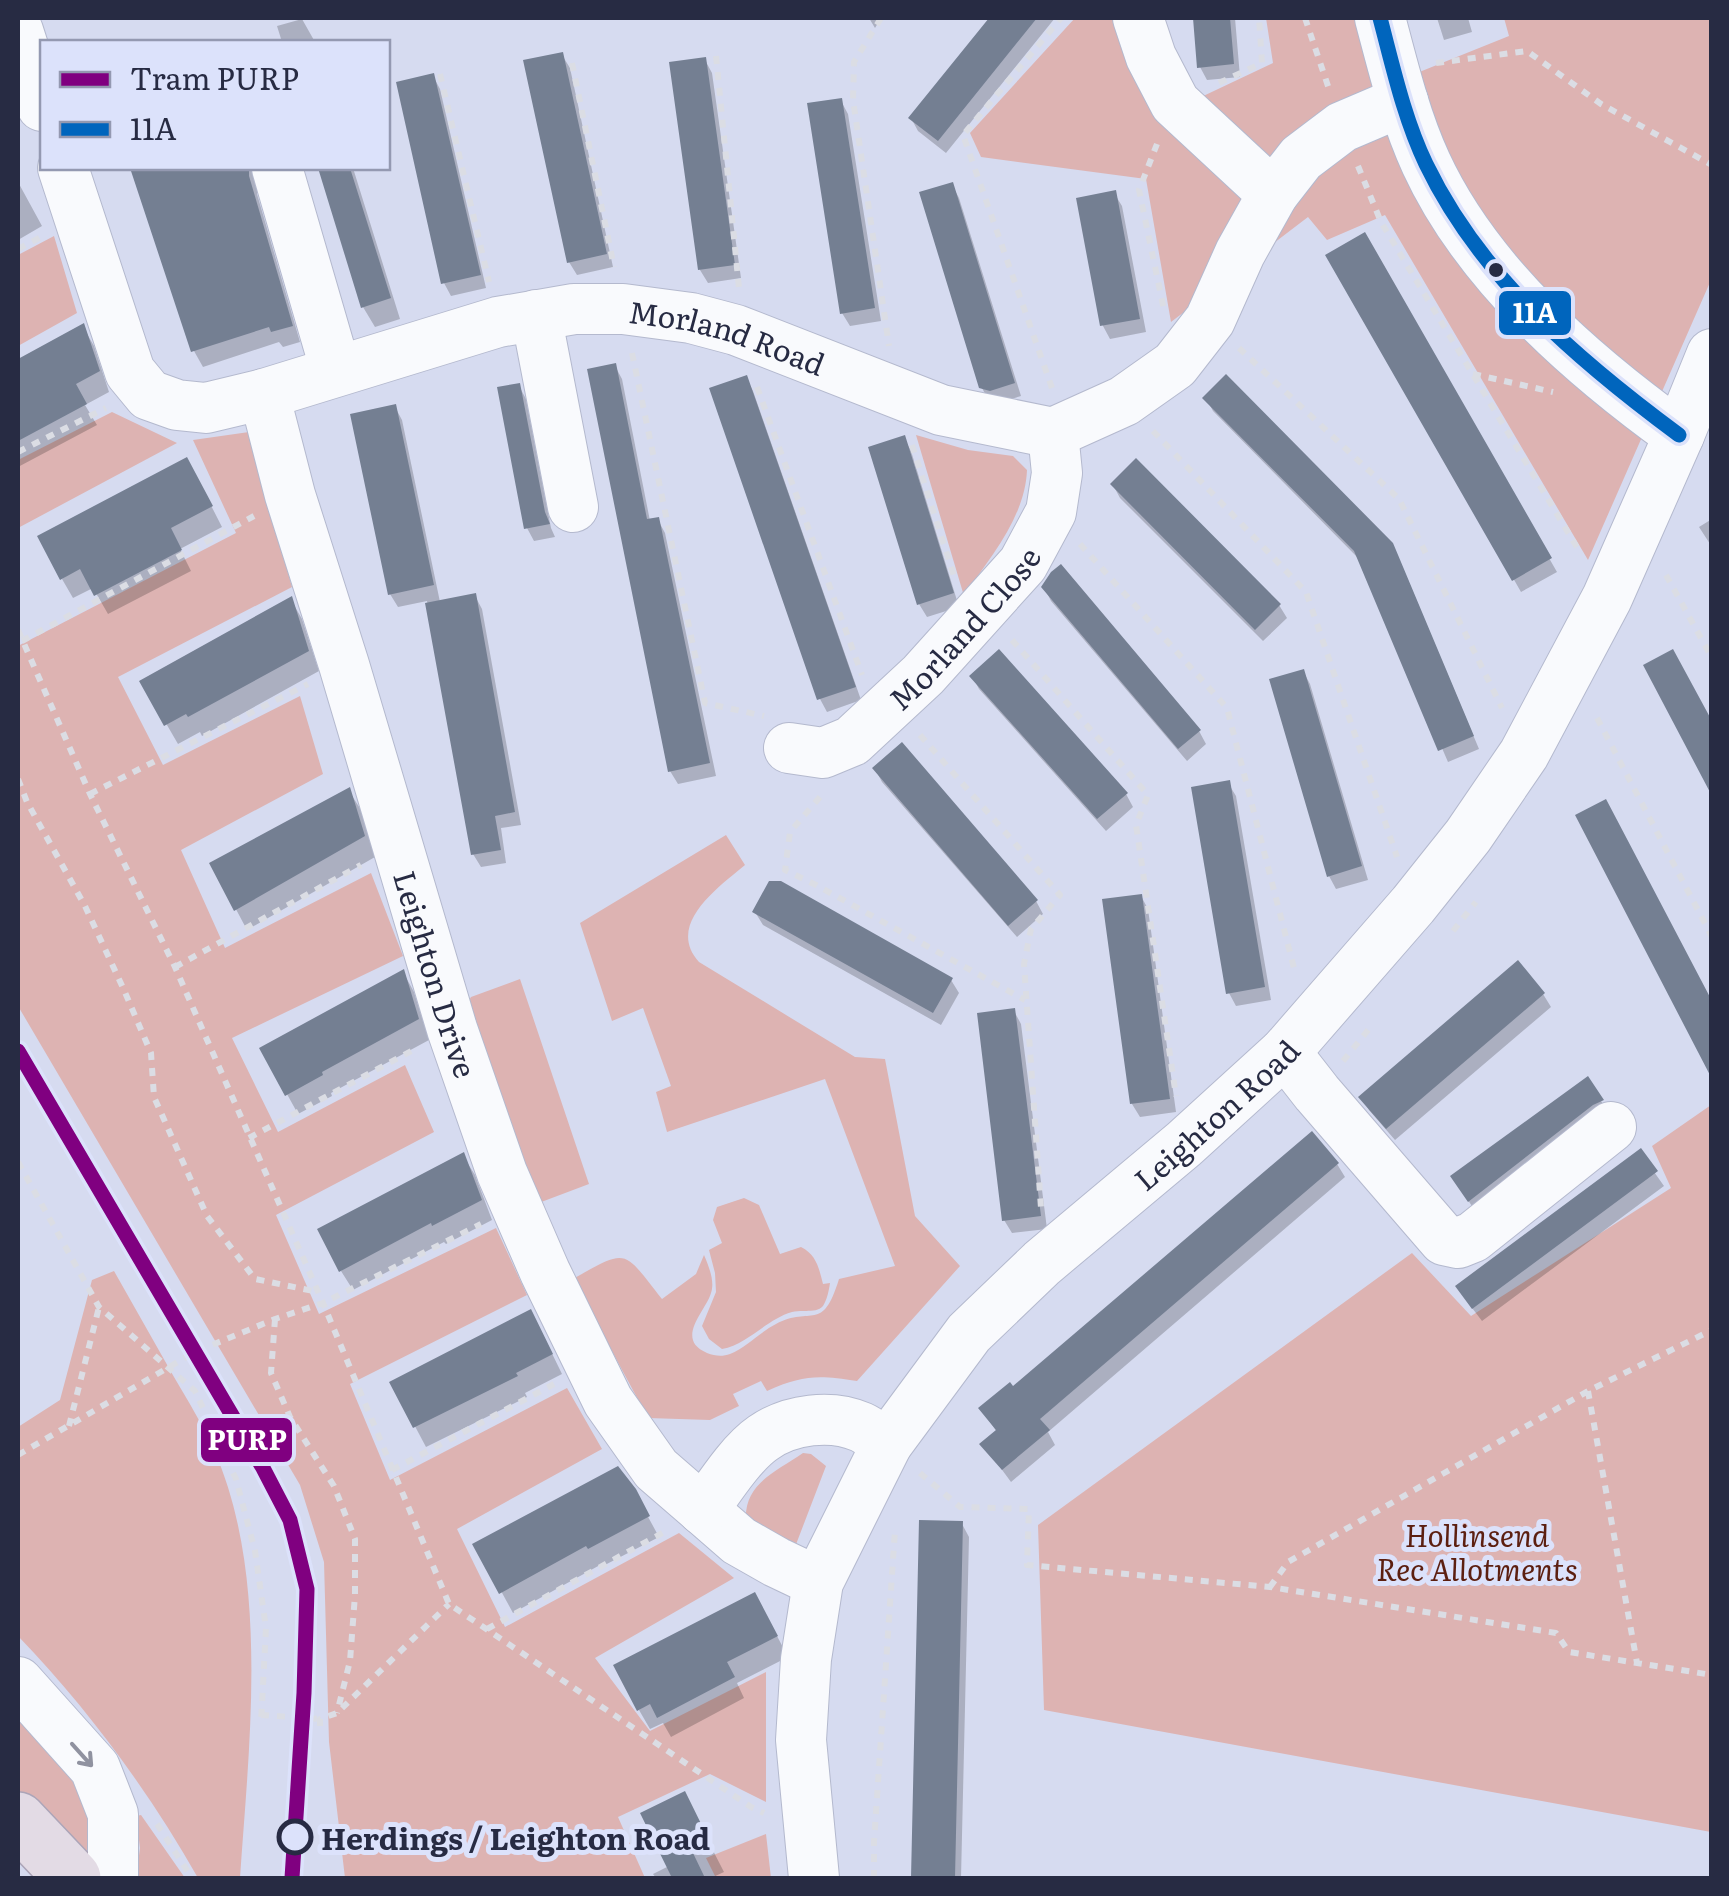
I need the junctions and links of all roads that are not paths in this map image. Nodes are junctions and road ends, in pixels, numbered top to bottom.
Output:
1 (1138, 18) edge
2 (1380, 18) edge
3 (18, 31) edge
4 (1398, 87) junction
5 (40, 100) edge
6 (64, 170) edge
7 (278, 170) edge
8 (1273, 194) junction
9 (517, 318) junction
10 (1712, 354) edge
11 (336, 371) junction
12 (264, 394) junction
13 (1059, 430) junction
14 (1679, 435) junction
15 (573, 507) dead end
16 (789, 748) road end
17 (1298, 1039) junction
18 (1612, 1126) dead end
19 (904, 1459) junction
20 (703, 1510) junction
21 (818, 1582) junction
22 (18, 1682) edge
23 (18, 1820) edge
24 (813, 1857) edge
25 (73, 1878) edge
26 (113, 1878) edge

1 - 8 street
2 - 4 street
3 - 5 street
4 - 8 street
4 - 14 street
6 - 12 street, Morland Road
7 - 11 street
8 - 13 street
9 - 11 street, Morland Road
9 - 13 street, Morland Road
9 - 15 street
10 - 14 street, Leighton Road
11 - 12 street, Morland Road
12 - 20 street, Leighton Drive
13 - 16 street, Morland Close
14 - 17 street, Leighton Road
17 - 18 street
17 - 19 street, Leighton Road
19 - 20 street
19 - 21 street, Leighton Road
20 - 21 street, Leighton Drive
21 - 24 street, Leighton Road
22 -> 26 street
23 - 25 highway

